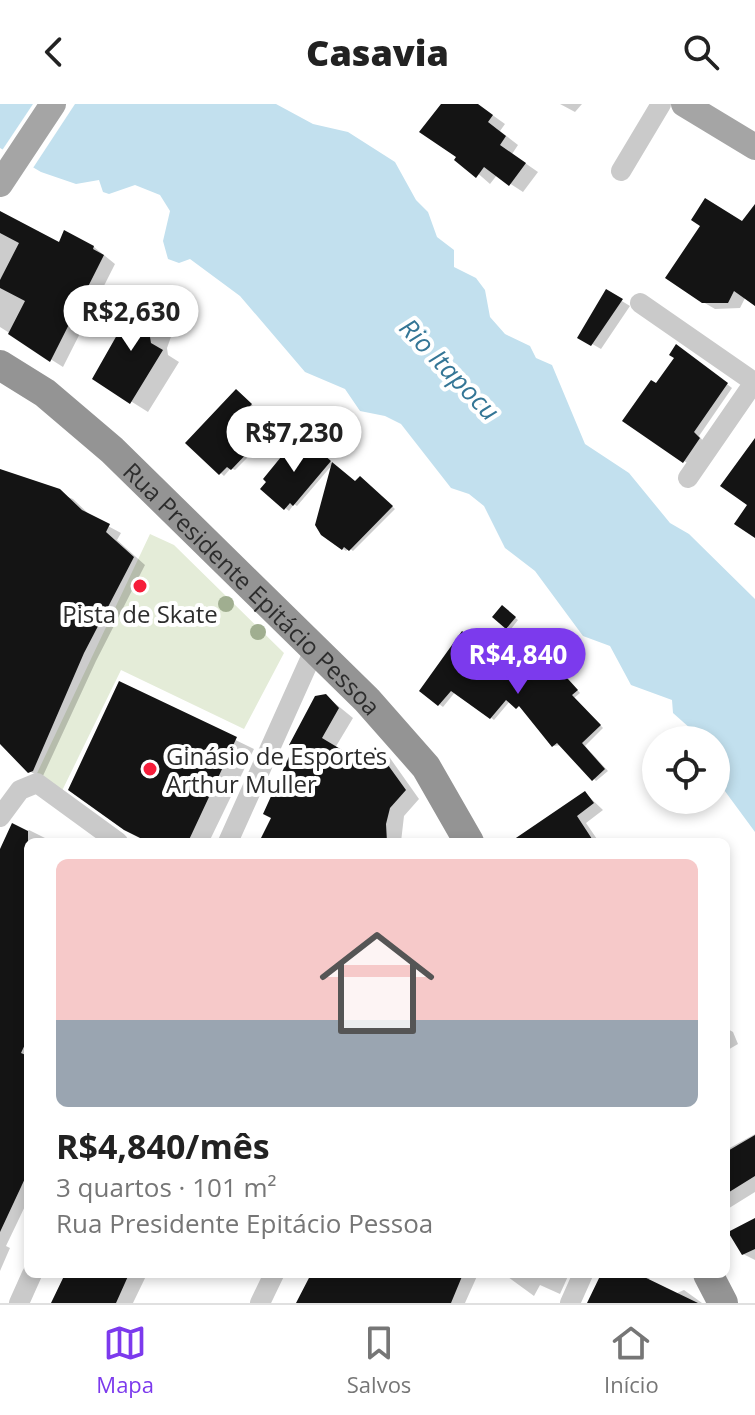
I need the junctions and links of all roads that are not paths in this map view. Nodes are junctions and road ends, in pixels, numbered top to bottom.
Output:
1 (53, 104) edge
2 (661, 104) edge
3 (684, 104) edge
4 (755, 147) edge
5 (621, 171) dead end
6 (0, 184) edge
7 (640, 303) dead end
8 (0, 365) edge
9 (755, 382) edge
10 (688, 478) dead end
11 (315, 648) junction
12 (0, 817) edge
13 (113, 838) edge
14 (230, 838) edge
15 (467, 838) edge
16 (30, 1278) edge
17 (272, 1278) edge
18 (581, 1278) edge
19 (710, 1278) edge
20 (19, 1303) edge
21 (260, 1303) edge
22 (570, 1303) edge
23 (723, 1303) edge

1 - 6 main road
2 - 5 street
3 - 4 main road
7 - 9 street
8 - 11 highway, Rua Presidente Epitácio Pessoa
9 - 10 street
11 - 14 street
11 - 15 highway, Rua Presidente Epitácio Pessoa
12 - 13 street
16 - 20 street
17 - 21 street
18 - 22 street
19 - 23 highway

